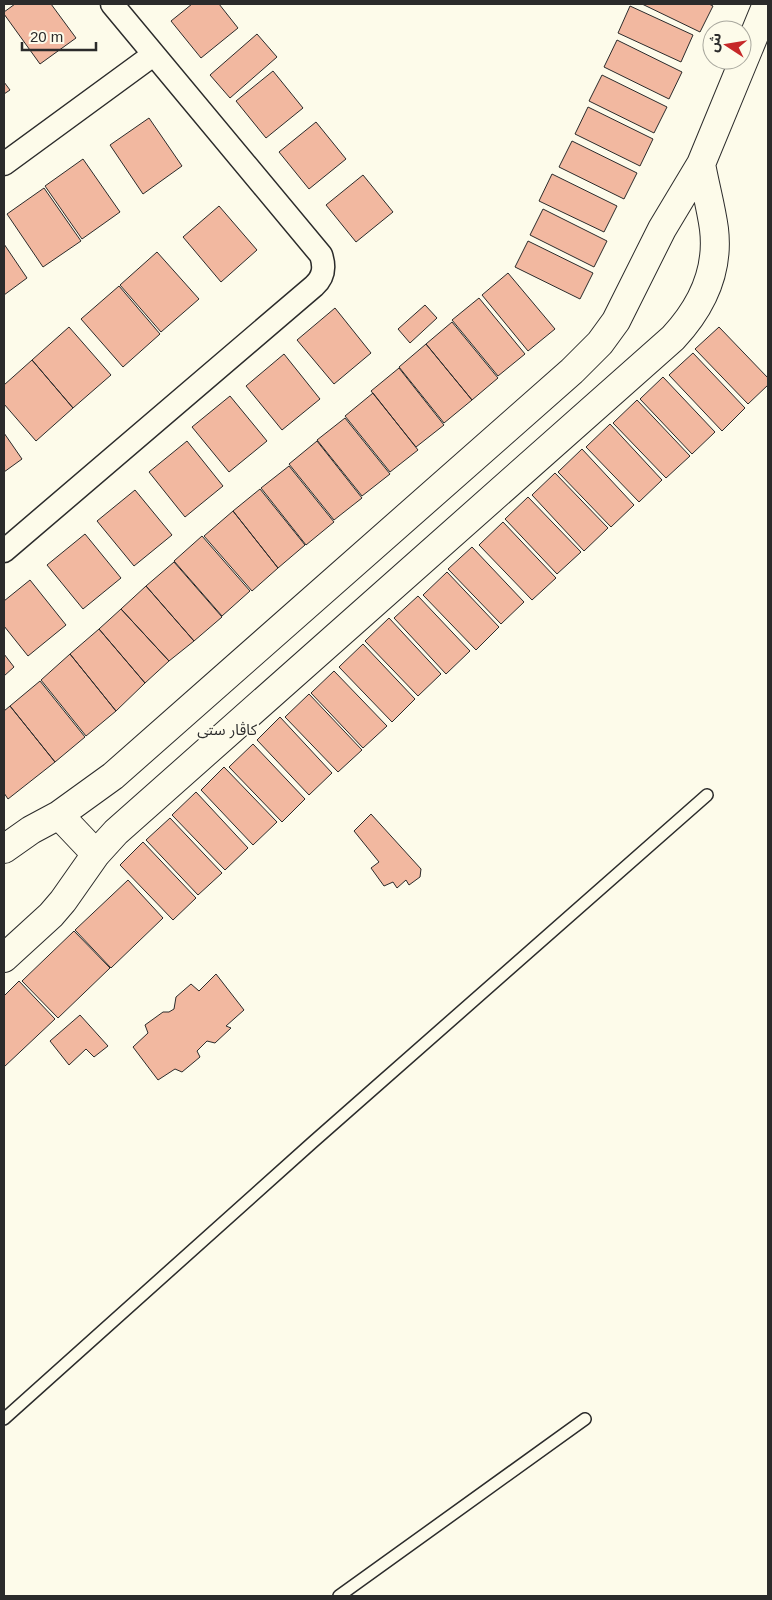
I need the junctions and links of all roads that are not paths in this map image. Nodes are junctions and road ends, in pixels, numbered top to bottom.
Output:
1 (112, 4) edge
2 (767, 4) edge
3 (153, 55) junction
4 (4, 164) edge
5 (701, 164) junction
6 (600, 343) junction
7 (630, 375) junction
8 (4, 552) edge
9 (707, 794) dead end
10 (59, 815) junction
11 (4, 849) edge
12 (96, 854) junction
13 (4, 958) edge
14 (4, 1419) edge
15 (585, 1419) dead end
16 (339, 1596) edge

1 - 3 street
2 - 5 street
3 - 4 street
3 - 8 street
5 - 6 street
5 - 7 street
6 - 7 street
6 - 10 street
7 - 12 street
9 - 14 lane
10 - 11 street
10 - 12 street
12 - 13 street
15 - 16 lane

